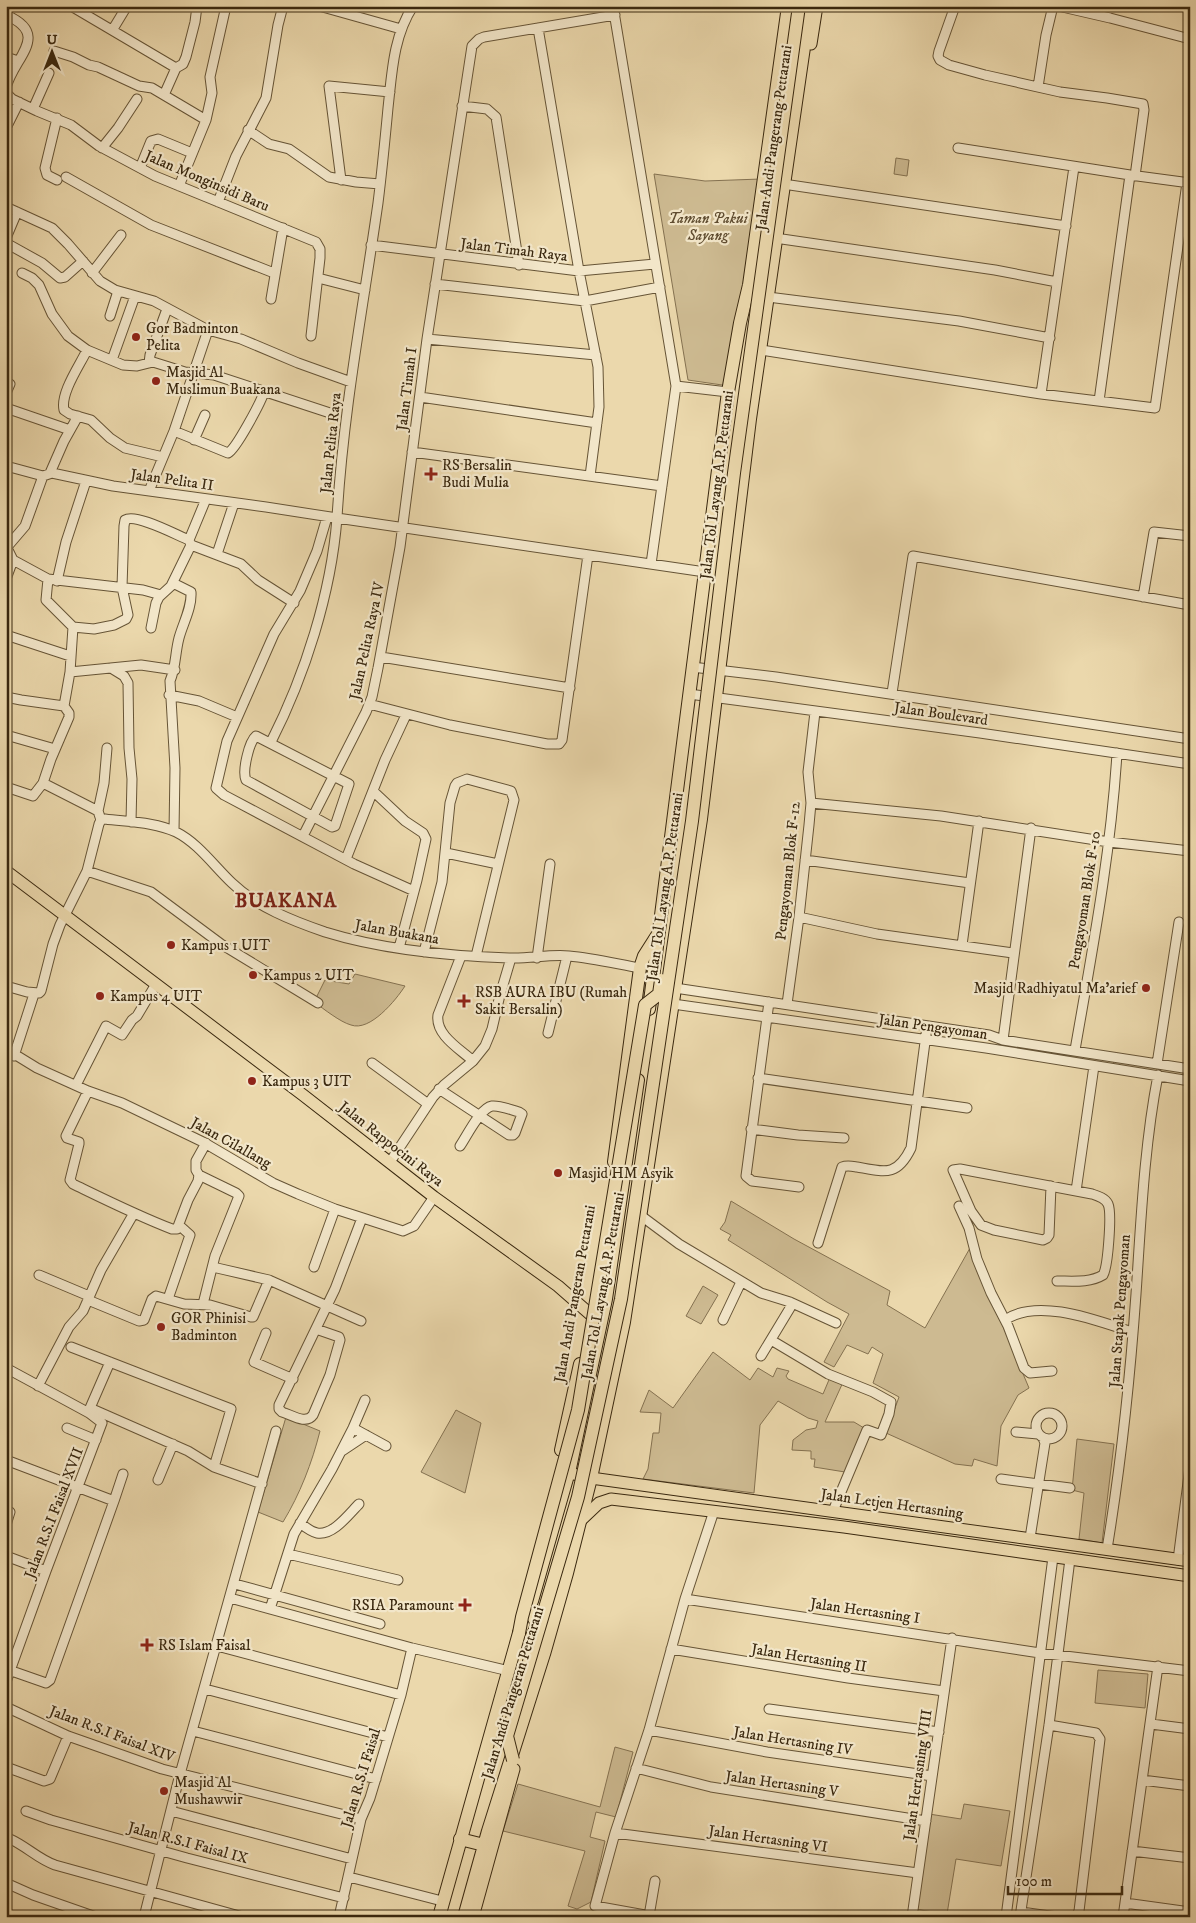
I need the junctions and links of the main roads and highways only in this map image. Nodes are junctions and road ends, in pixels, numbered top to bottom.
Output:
1 (788, 6) edge
2 (793, 6) edge
3 (799, 6) edge
4 (813, 6) edge
5 (773, 271) junction
6 (733, 367) junction
7 (758, 368) junction
8 (725, 418) junction
9 (750, 419) junction
10 (6, 871) edge
11 (660, 932) junction
12 (622, 1199) junction
13 (641, 1209) junction
14 (616, 1237) junction
15 (637, 1238) junction
16 (590, 1314) junction
17 (569, 1473) junction
18 (591, 1478) junction
19 (580, 1521) junction
20 (939, 1526) junction
21 (938, 1541) junction
22 (1184, 1561) edge
23 (1190, 1576) edge
24 (520, 1633) junction
25 (510, 1666) junction
26 (513, 1759) junction
27 (460, 1839) junction
28 (484, 1845) junction
29 (439, 1917) edge
30 (464, 1917) edge
31 (471, 1917) edge

1 - 6 highway, Jalan Andi Pangeran Pettarani
2 - 24 highway, Jalan Tol Layang A.P. Pettarani, bridge
3 - 26 highway, Jalan Tol Layang A.P. Pettarani, bridge
4 - 5 highway, Jalan Andi Pangerang Pettarani
4 - 5 highway
4 - 5 main road
5 - 7 highway, Jalan Andi Pangerang Pettarani
6 - 7 highway
6 - 8 highway, Jalan Andi Pangeran Pettarani
7 - 9 highway, Jalan Andi Pangerang Pettarani
8 - 9 highway
8 - 11 highway, Jalan Andi Pangeran Pettarani
9 - 13 highway, Jalan Andi Pangerang Pettarani
10 - 16 main road, Jalan Rappocini Raya
11 - 12 highway, Jalan Andi Pangeran Pettarani
11 - 16 highway, Jalan Andi Pangeran Pettarani
12 - 13 highway
12 - 14 highway, Jalan Andi Pangeran Pettarani
13 - 15 highway, Jalan Andi Pangerang Pettarani
14 - 15 highway
14 - 17 highway, Jalan Andi Pangeran Pettarani
15 - 18 highway, Jalan Andi Pangeran Pettarani
16 - 25 highway, Jalan Andi Pangeran Pettarani
17 - 18 main road, Jalan Letjen Hertasning
17 - 24 highway, Jalan Andi Pangeran Pettarani
18 - 19 highway, Jalan Andi Pangeran Pettarani
18 - 20 main road, Jalan Letjen Hertasning
19 - 21 main road, Jalan Letjen Hertasning
19 - 26 highway, Jalan Andi Pangeran Pettarani
20 - 21 main road
20 - 22 main road, Jalan Letjen Hertasning
21 - 23 main road, Jalan Letjen Hertasning
24 - 25 highway, Jalan Andi Pangeran Pettarani
25 - 27 highway, Jalan Andi Pangeran Pettarani
26 - 28 highway, Jalan Andi Pangeran Pettarani
26 - 31 highway
27 - 28 highway
27 - 29 highway, Jalan Andi Pangeran Pettarani
28 - 30 highway

